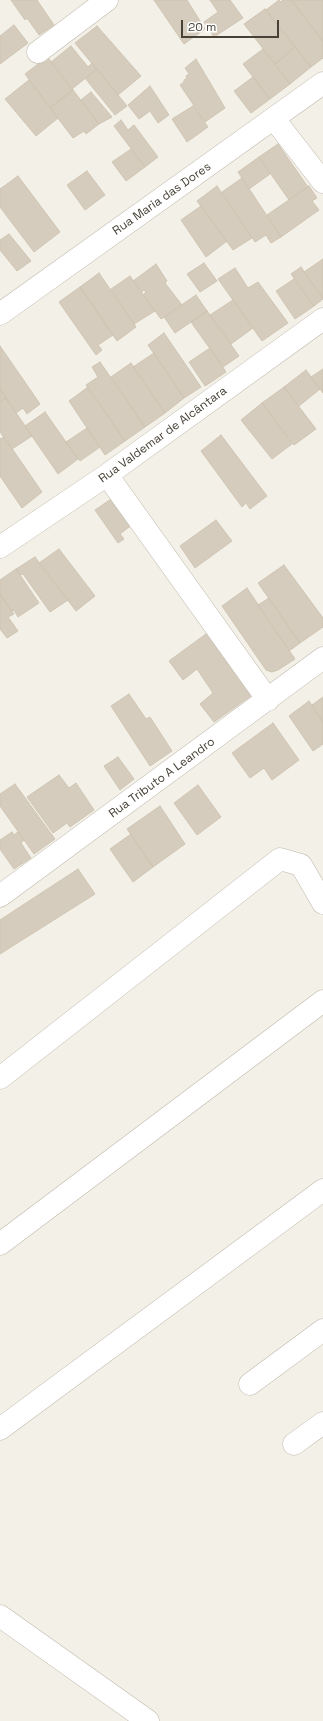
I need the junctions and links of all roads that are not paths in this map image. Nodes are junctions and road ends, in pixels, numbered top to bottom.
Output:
1 (107, 0) edge
2 (38, 52) dead end
3 (323, 83) edge
4 (274, 119) junction
5 (323, 182) edge
6 (0, 314) edge
7 (323, 319) edge
8 (107, 475) junction
9 (0, 547) edge
10 (323, 658) edge
11 (268, 700) junction
12 (0, 896) edge
13 (323, 903) edge
14 (323, 1001) edge
15 (0, 1078) edge
16 (323, 1190) edge
17 (0, 1244) edge
18 (323, 1330) edge
19 (250, 1384) dead end
20 (323, 1423) edge
21 (0, 1429) edge
22 (294, 1444) dead end
23 (0, 1616) edge
24 (148, 1721) edge

1 - 2 street
3 - 4 street, Rua Maria das Dores
4 - 5 street
4 - 6 street, Rua Maria das Dores
7 - 8 street, Rua Valdemar de Alcântara
8 - 9 street, Rua Valdemar de Alcântara
8 - 11 street
10 - 11 street, Rua Tributo A Leandro
11 - 12 street, Rua Tributo A Leandro
13 - 15 street
14 - 17 street
16 - 21 street
18 - 19 street
20 - 22 street
23 - 24 street

